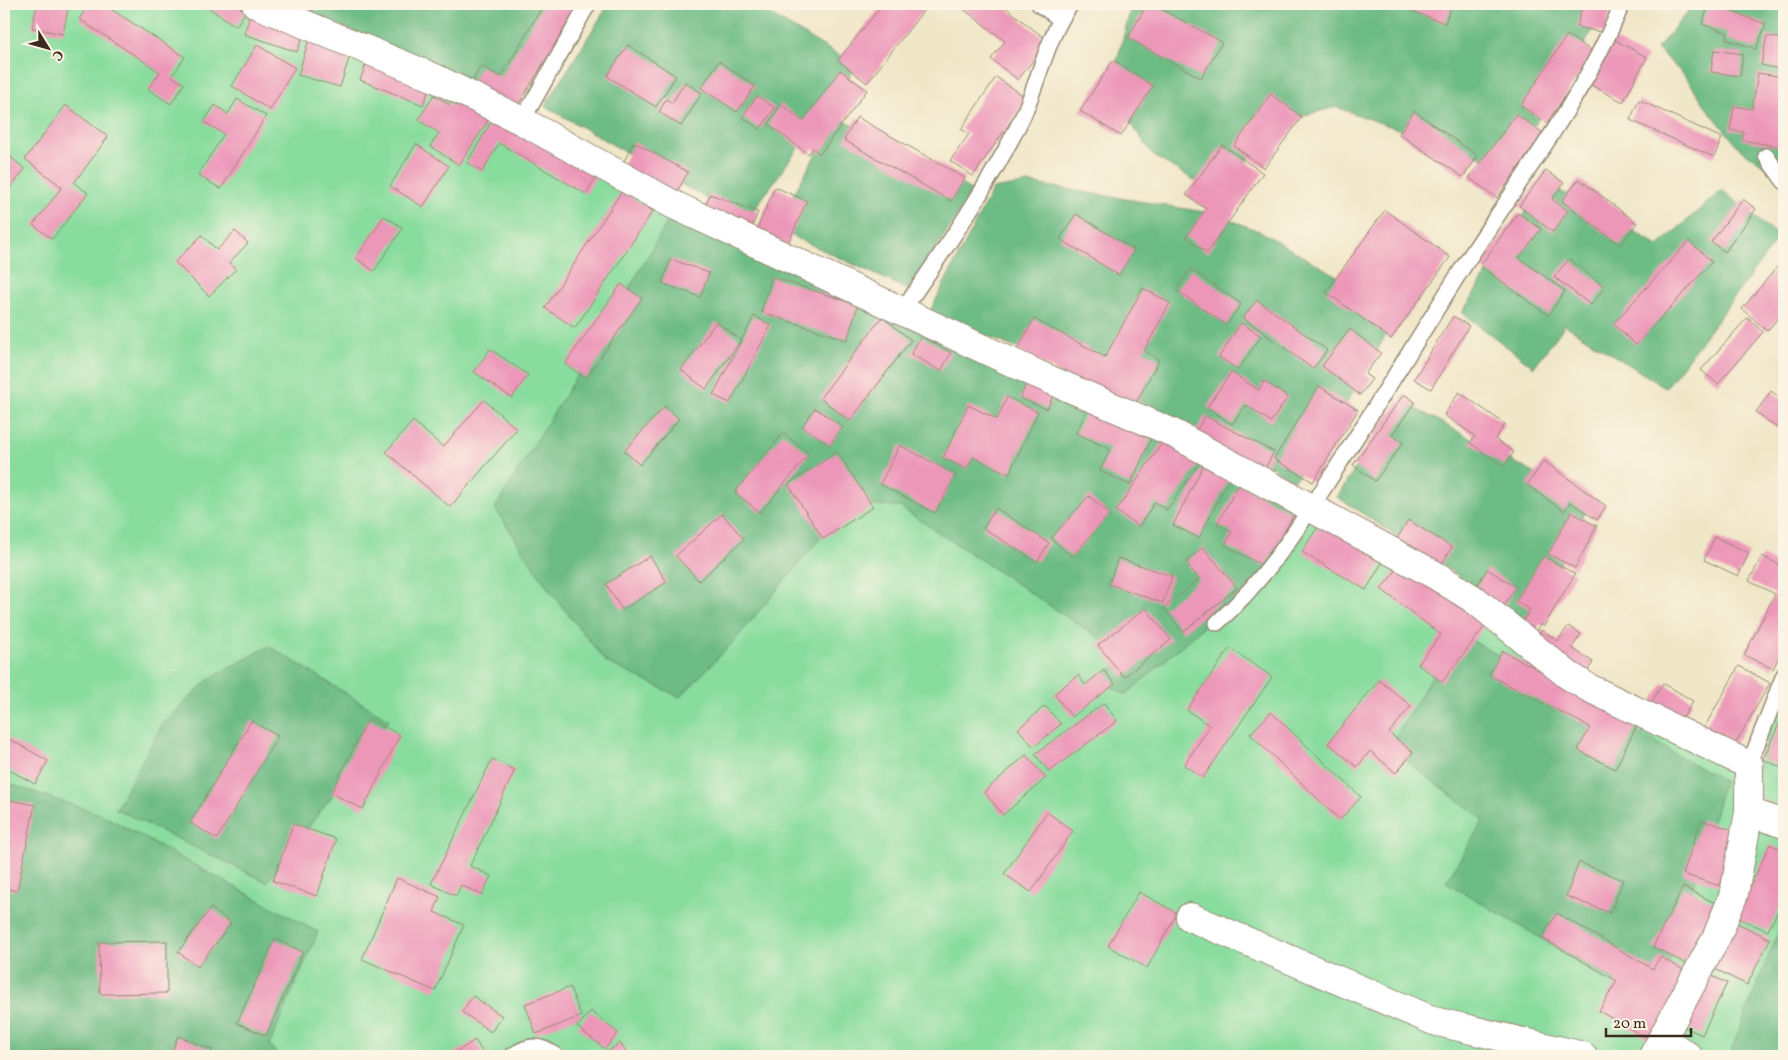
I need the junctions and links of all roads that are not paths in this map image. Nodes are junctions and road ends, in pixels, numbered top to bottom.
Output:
1 (256, 4) edge
2 (588, 4) edge
3 (1039, 4) edge
4 (1072, 4) edge
5 (1622, 4) edge
6 (1060, 19) junction
7 (522, 121) junction
8 (1766, 156) dead end
9 (1784, 181) edge
10 (902, 311) junction
11 (1312, 507) junction
12 (1217, 623) dead end
13 (1784, 675) edge
14 (1749, 765) junction
15 (1748, 812) junction
16 (1784, 824) edge
17 (1190, 917) dead end
18 (1658, 1047) edge
19 (512, 1056) edge
20 (556, 1056) edge
21 (1583, 1056) edge
22 (1688, 1056) edge

1 - 7 street
2 - 7 lane
3 - 6 lane
4 - 6 lane
5 - 11 lane
6 - 10 lane
7 - 10 street
8 - 9 lane
10 - 11 street
11 - 12 lane
11 - 14 street
13 - 14 lane
14 - 15 street
15 - 16 street
15 - 18 street
17 - 21 street
18 - 22 street
19 - 20 lane

